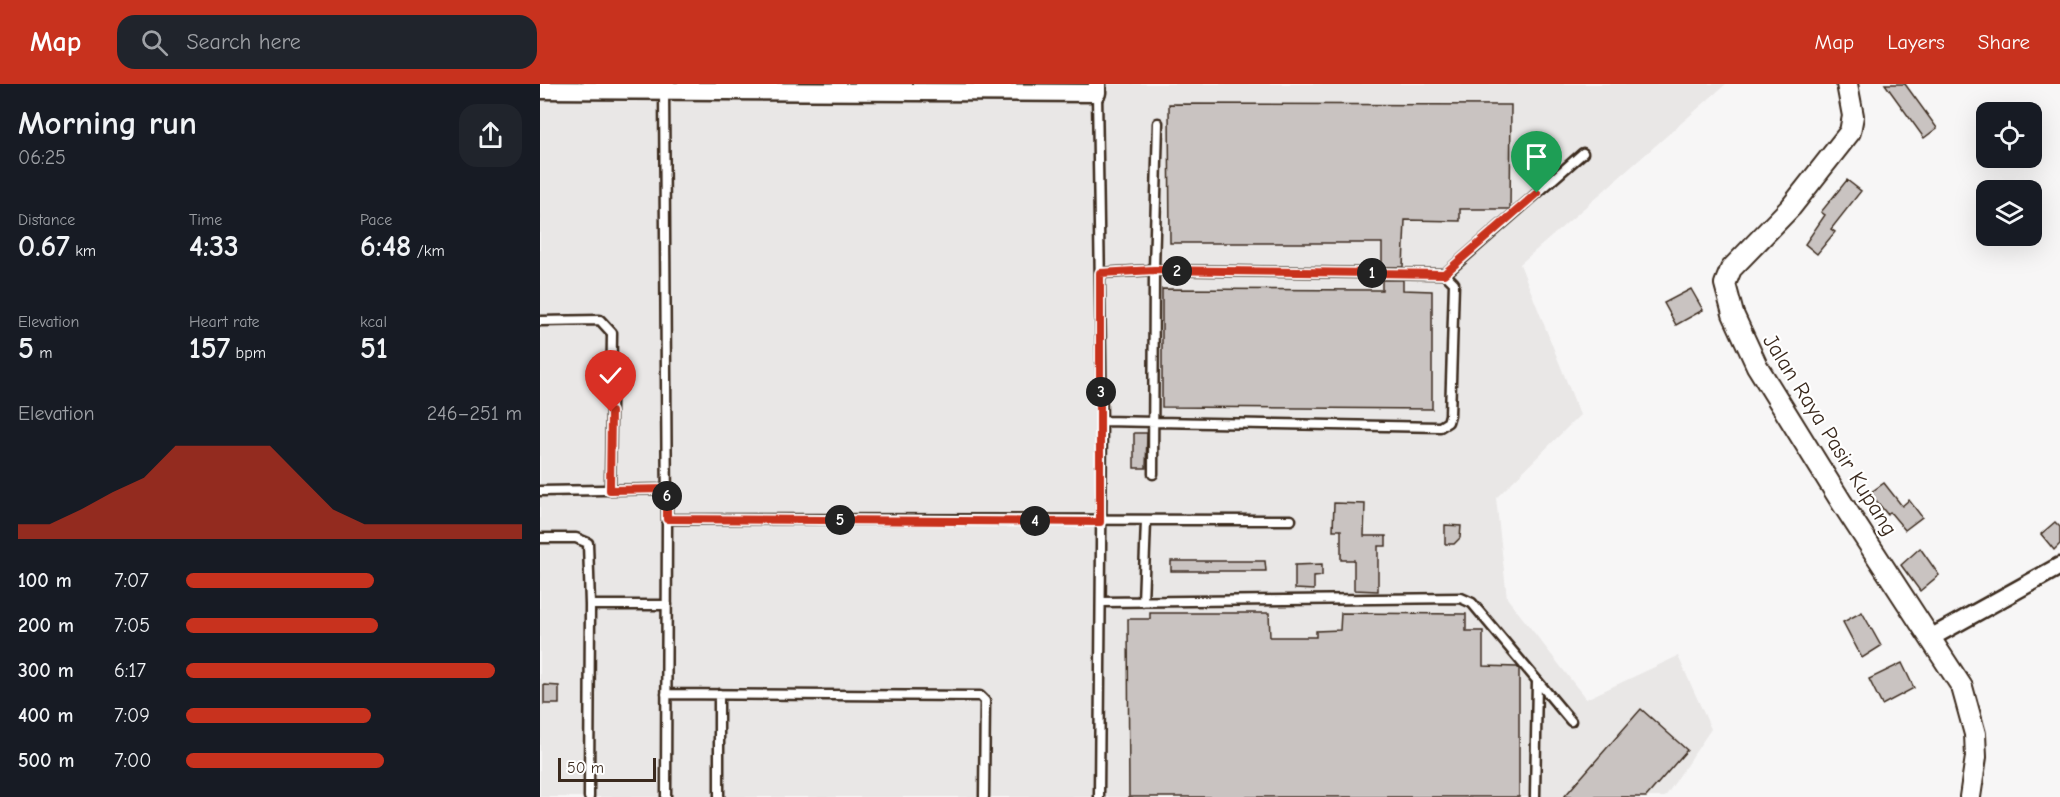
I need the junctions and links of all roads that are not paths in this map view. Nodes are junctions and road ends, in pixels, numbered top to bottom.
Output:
1 (1848, 84) edge
2 (664, 88) edge
3 (1097, 89) edge
4 (540, 90) edge
5 (1158, 123) dead end
6 (1583, 153) dead end
7 (1154, 270) junction
8 (1100, 273) junction
9 (1444, 274) junction
10 (540, 321) edge
11 (1155, 420) junction
12 (1102, 421) junction
13 (1153, 474) dead end
14 (667, 489) junction
15 (610, 490) junction
16 (540, 491) edge
17 (667, 519) junction
18 (1290, 520) dead end
19 (1146, 521) junction
20 (1100, 522) junction
21 (540, 538) edge
22 (2060, 566) edge
23 (1102, 602) junction
24 (1143, 602) junction
25 (590, 605) junction
26 (667, 605) junction
27 (1932, 637) junction
28 (1537, 681) junction
29 (666, 694) junction
30 (719, 694) junction
31 (1571, 721) dead end
32 (589, 797) edge
33 (666, 797) edge
34 (719, 797) edge
35 (984, 797) edge
36 (1099, 797) edge
37 (1535, 797) edge
38 (1970, 797) edge

1 - 27 street, Jalan Raya Pasir Kupang
2 - 3 street
2 - 4 street
2 - 14 lane
3 - 8 lane
5 - 7 lane
6 - 9 lane
7 - 8 lane
7 - 9 lane
7 - 11 lane
8 - 12 lane
9 - 11 lane
10 - 15 lane
11 - 12 lane
11 - 13 lane
12 - 20 lane
14 - 15 lane
14 - 17 lane
15 - 16 lane
17 - 20 lane
17 - 26 lane
18 - 19 lane
19 - 20 lane
19 - 24 lane
20 - 23 lane
21 - 25 lane
22 - 27 street
23 - 24 lane
23 - 36 lane
24 - 28 lane
25 - 26 lane
25 - 32 lane
26 - 29 lane
27 - 38 street, Jalan Raya Pasir Kupang
28 - 31 lane
28 - 37 lane
29 - 30 lane
29 - 33 lane
30 - 34 lane
30 - 35 lane

